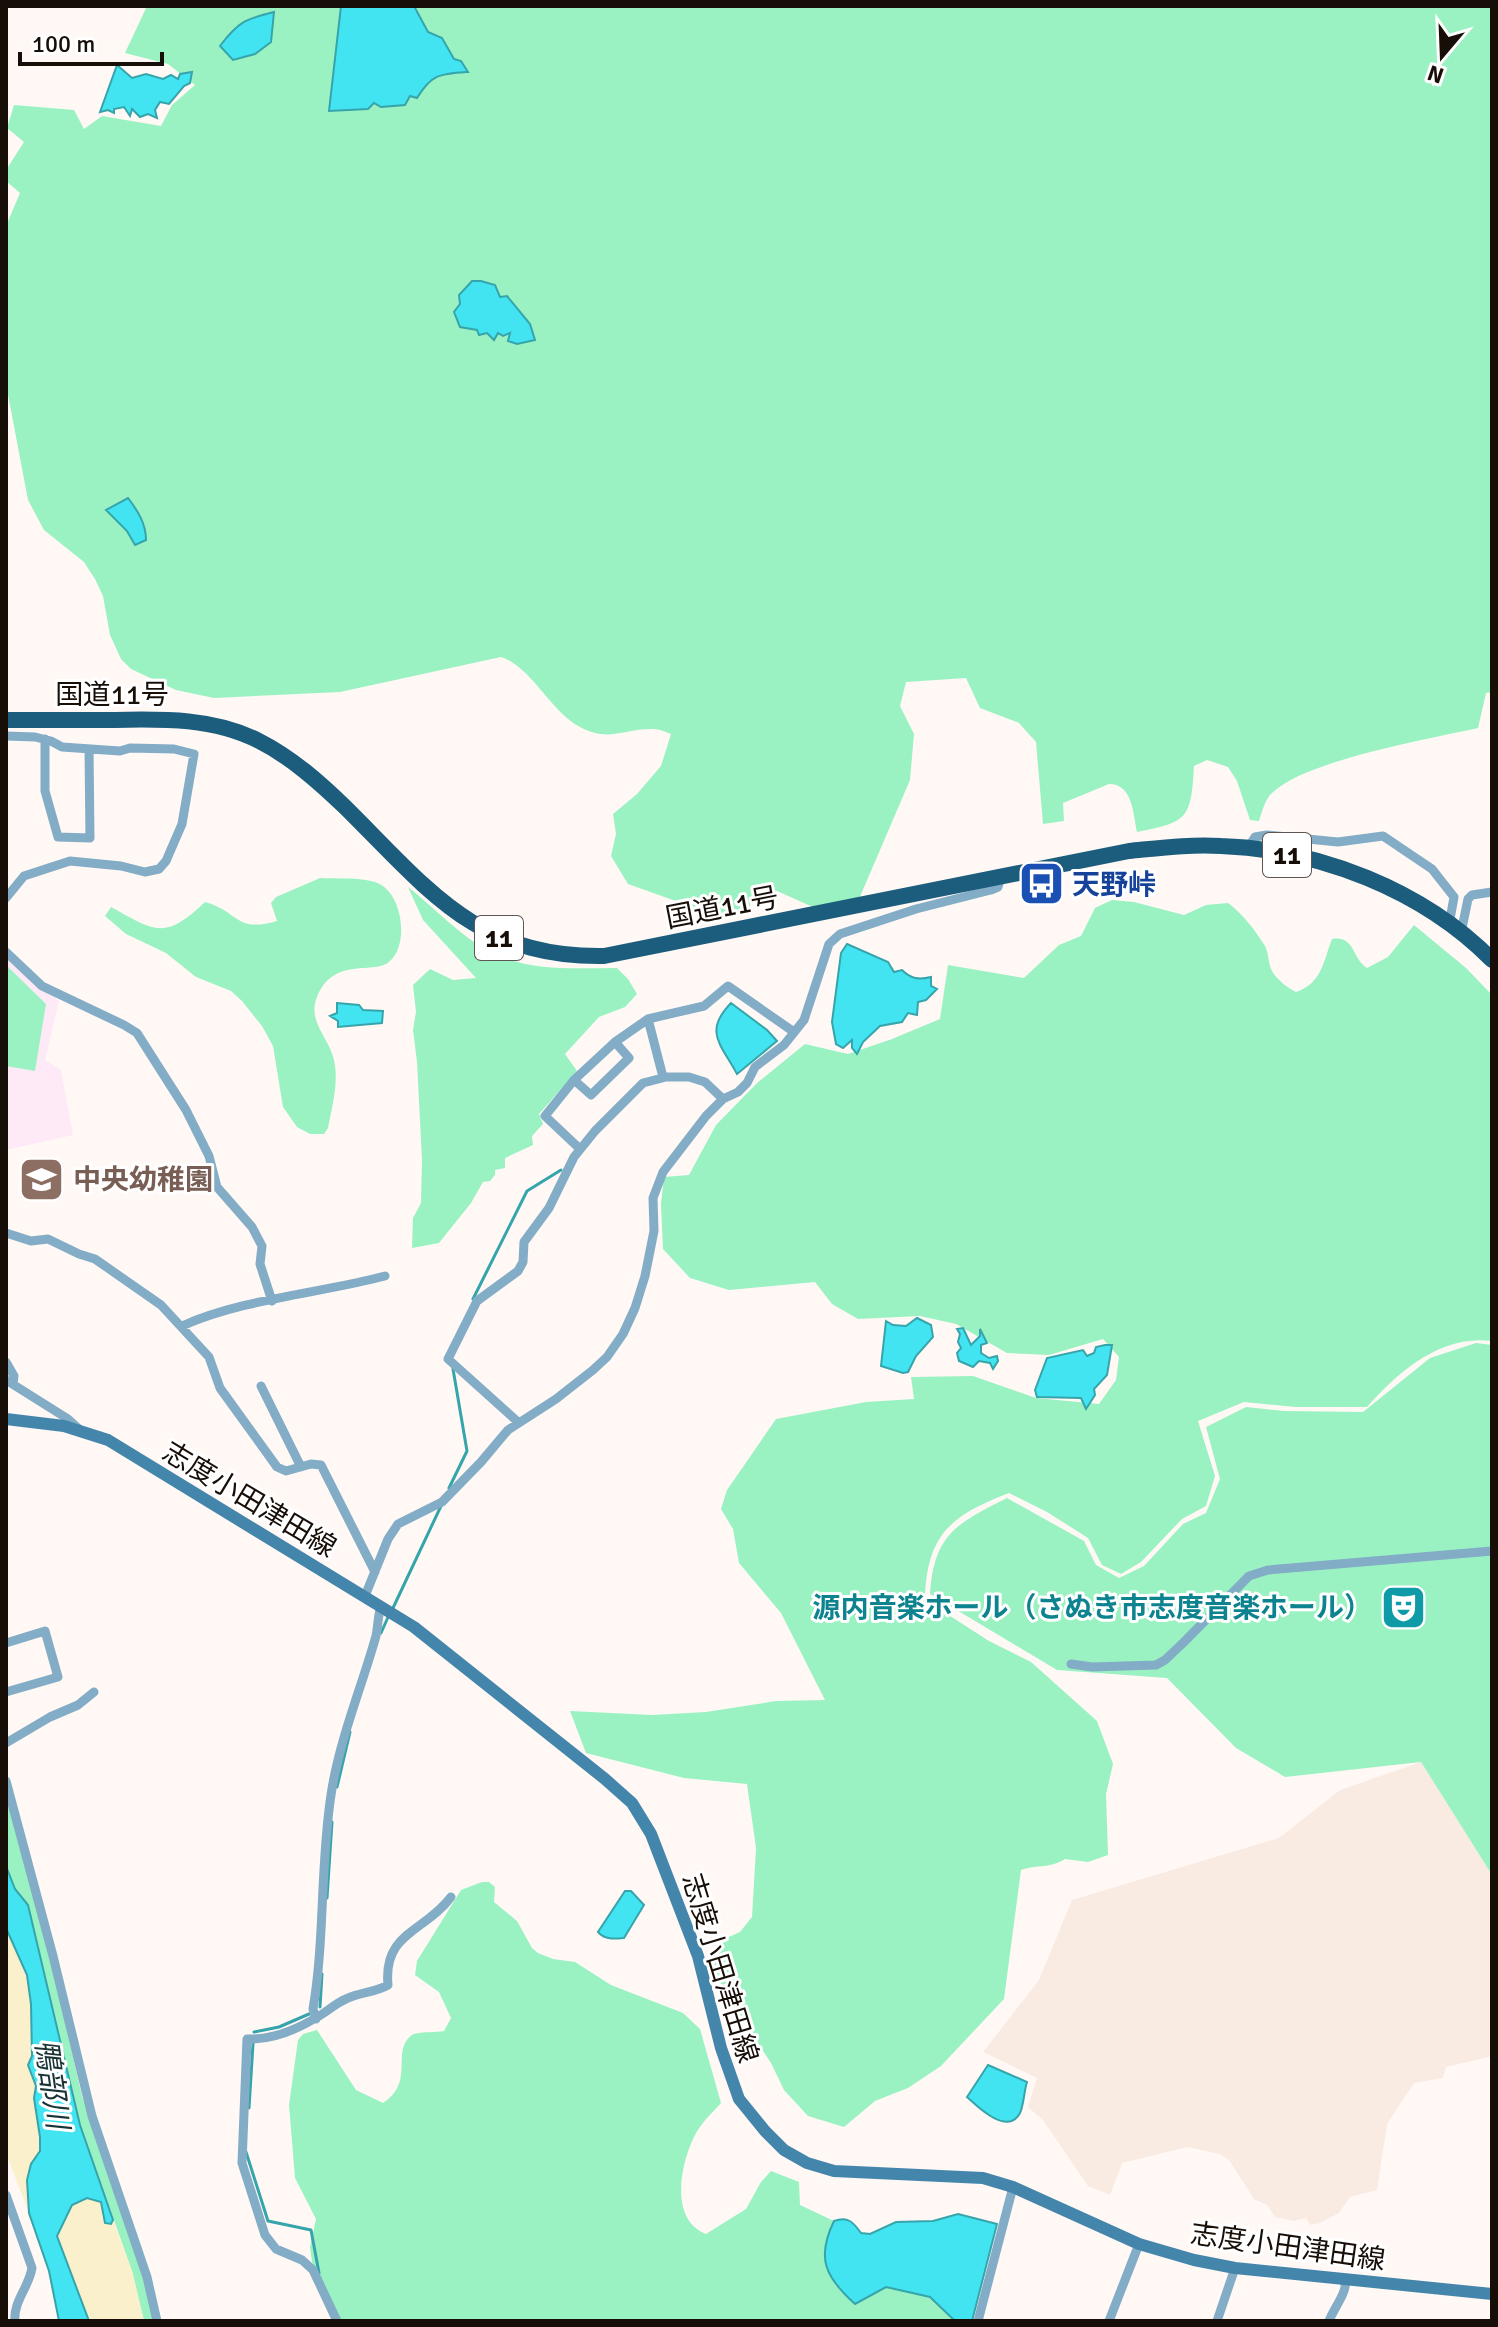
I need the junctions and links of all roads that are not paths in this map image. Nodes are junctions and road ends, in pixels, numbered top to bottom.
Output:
1 (6, 720) edge
2 (6, 736) edge
3 (45, 739) junction
4 (89, 749) junction
5 (1248, 848) junction
6 (1001, 876) junction
7 (1492, 892) edge
8 (6, 898) edge
9 (1455, 929) junction
10 (6, 952) edge
11 (1492, 960) edge
12 (648, 1019) junction
13 (794, 1032) junction
14 (615, 1042) junction
15 (663, 1077) junction
16 (574, 1080) junction
17 (723, 1099) junction
18 (580, 1149) junction
19 (6, 1233) edge
20 (385, 1276) dead end
21 (272, 1301) junction
22 (182, 1326) junction
23 (6, 1362) edge
24 (10, 1382) edge
25 (261, 1386) dead end
26 (6, 1419) edge
27 (518, 1422) junction
28 (79, 1429) junction
29 (301, 1467) junction
30 (1492, 1551) edge
31 (375, 1572) junction
32 (365, 1596) junction
33 (381, 1606) junction
34 (6, 1643) edge
35 (1071, 1664) dead end
36 (6, 1692) edge
37 (94, 1692) dead end
38 (6, 1743) edge
39 (6, 1781) edge
40 (451, 1897) dead end
41 (316, 2019) junction
42 (1013, 2187) junction
43 (6, 2195) edge
44 (1139, 2244) junction
45 (1235, 2268) junction
46 (1346, 2279) junction
47 (1492, 2294) edge
48 (6, 2302) edge
49 (16, 2312) edge
50 (157, 2321) edge
51 (337, 2321) edge
52 (978, 2321) edge
53 (1109, 2321) edge
54 (1217, 2321) edge
55 (1329, 2321) edge

1 - 6 highway, 国道11号 / 11
2 - 3 street
3 - 4 street
3 - 4 street
4 - 8 street
5 - 6 highway, 国道11号 / 11
5 - 9 highway, 国道11号 / 11
5 - 9 street
6 - 13 street
7 - 9 street
9 - 11 highway, 国道11号 / 11
10 - 21 street
12 - 13 street
12 - 14 street
12 - 15 street
13 - 17 street
14 - 16 street
14 - 16 street
15 - 17 street
15 - 18 street
16 - 18 street
17 - 27 street
18 - 27 street
19 - 22 street
20 - 21 street
21 - 22 street
22 - 29 street
23 - 24 street
24 - 28 street
25 - 29 street
26 - 28 main road, 志度小田津田線
27 - 31 street
28 - 32 main road, 志度小田津田線
29 - 31 street
30 - 35 street
31 - 32 street
32 - 33 main road, 志度小田津田線
33 - 41 street
33 - 42 main road, 志度小田津田線
34 - 36 street
37 - 38 street
39 - 50 street
40 - 41 street
41 - 51 street
42 - 44 main road, 志度小田津田線
42 - 52 street
43 - 49 street
44 - 45 main road, 志度小田津田線
44 - 53 street
45 - 46 main road, 志度小田津田線
45 - 54 street
46 - 47 main road, 志度小田津田線
46 - 55 street
48 - 49 street

